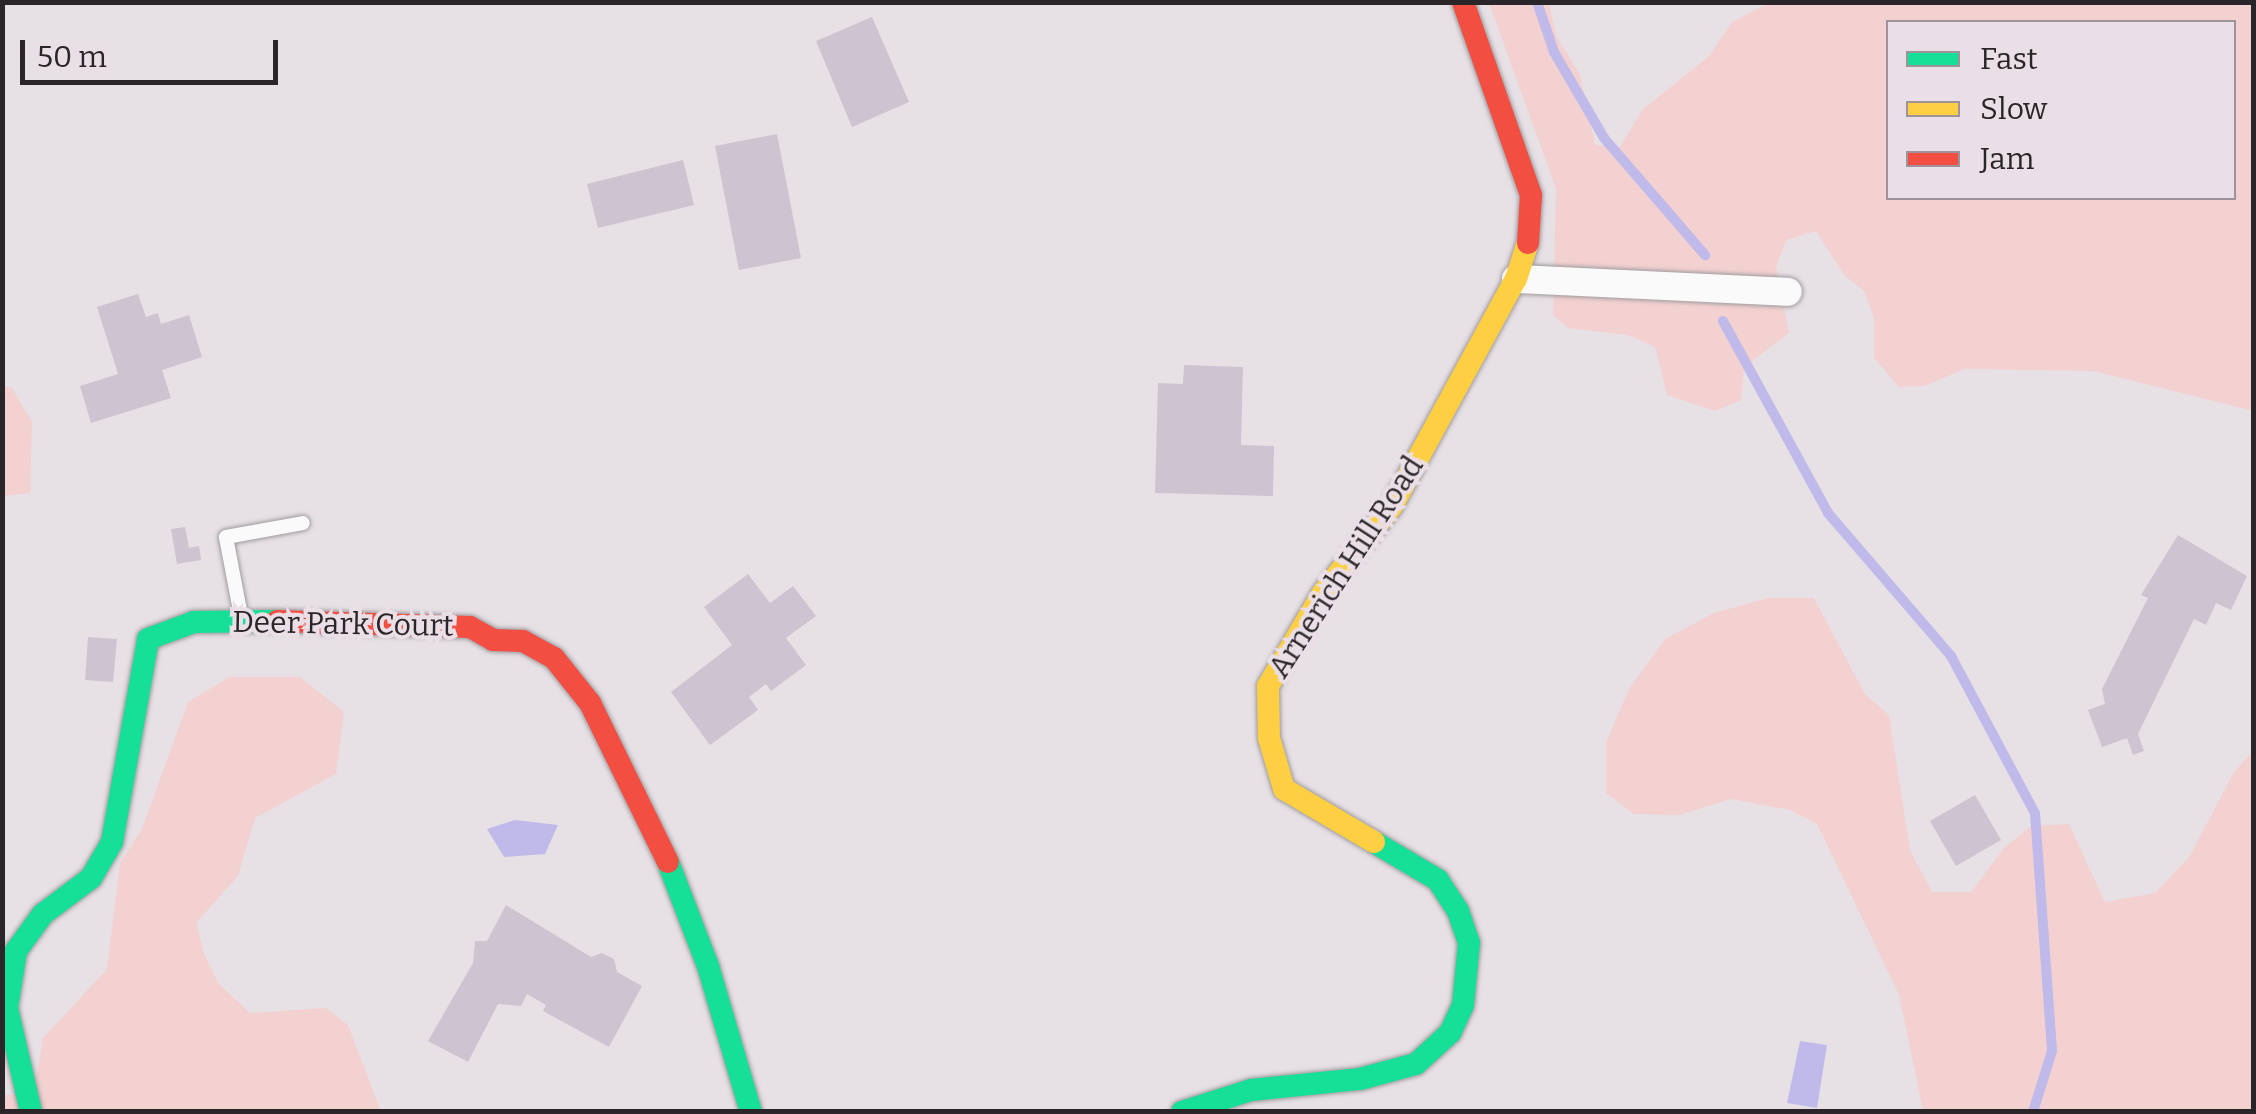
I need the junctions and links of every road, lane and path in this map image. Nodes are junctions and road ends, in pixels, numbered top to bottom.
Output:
1 (1463, 2) edge
2 (1516, 278) junction
3 (1788, 292) dead end
4 (304, 523) dead end
5 (242, 622) junction
6 (31, 1112) edge
7 (751, 1112) edge
8 (1182, 1112) edge

1 - 2 street
2 - 3 street
2 - 8 street, Arnerich Hill Road
4 - 5 lane
5 - 6 street, Deer Park Court
5 - 7 street, Deer Park Court

